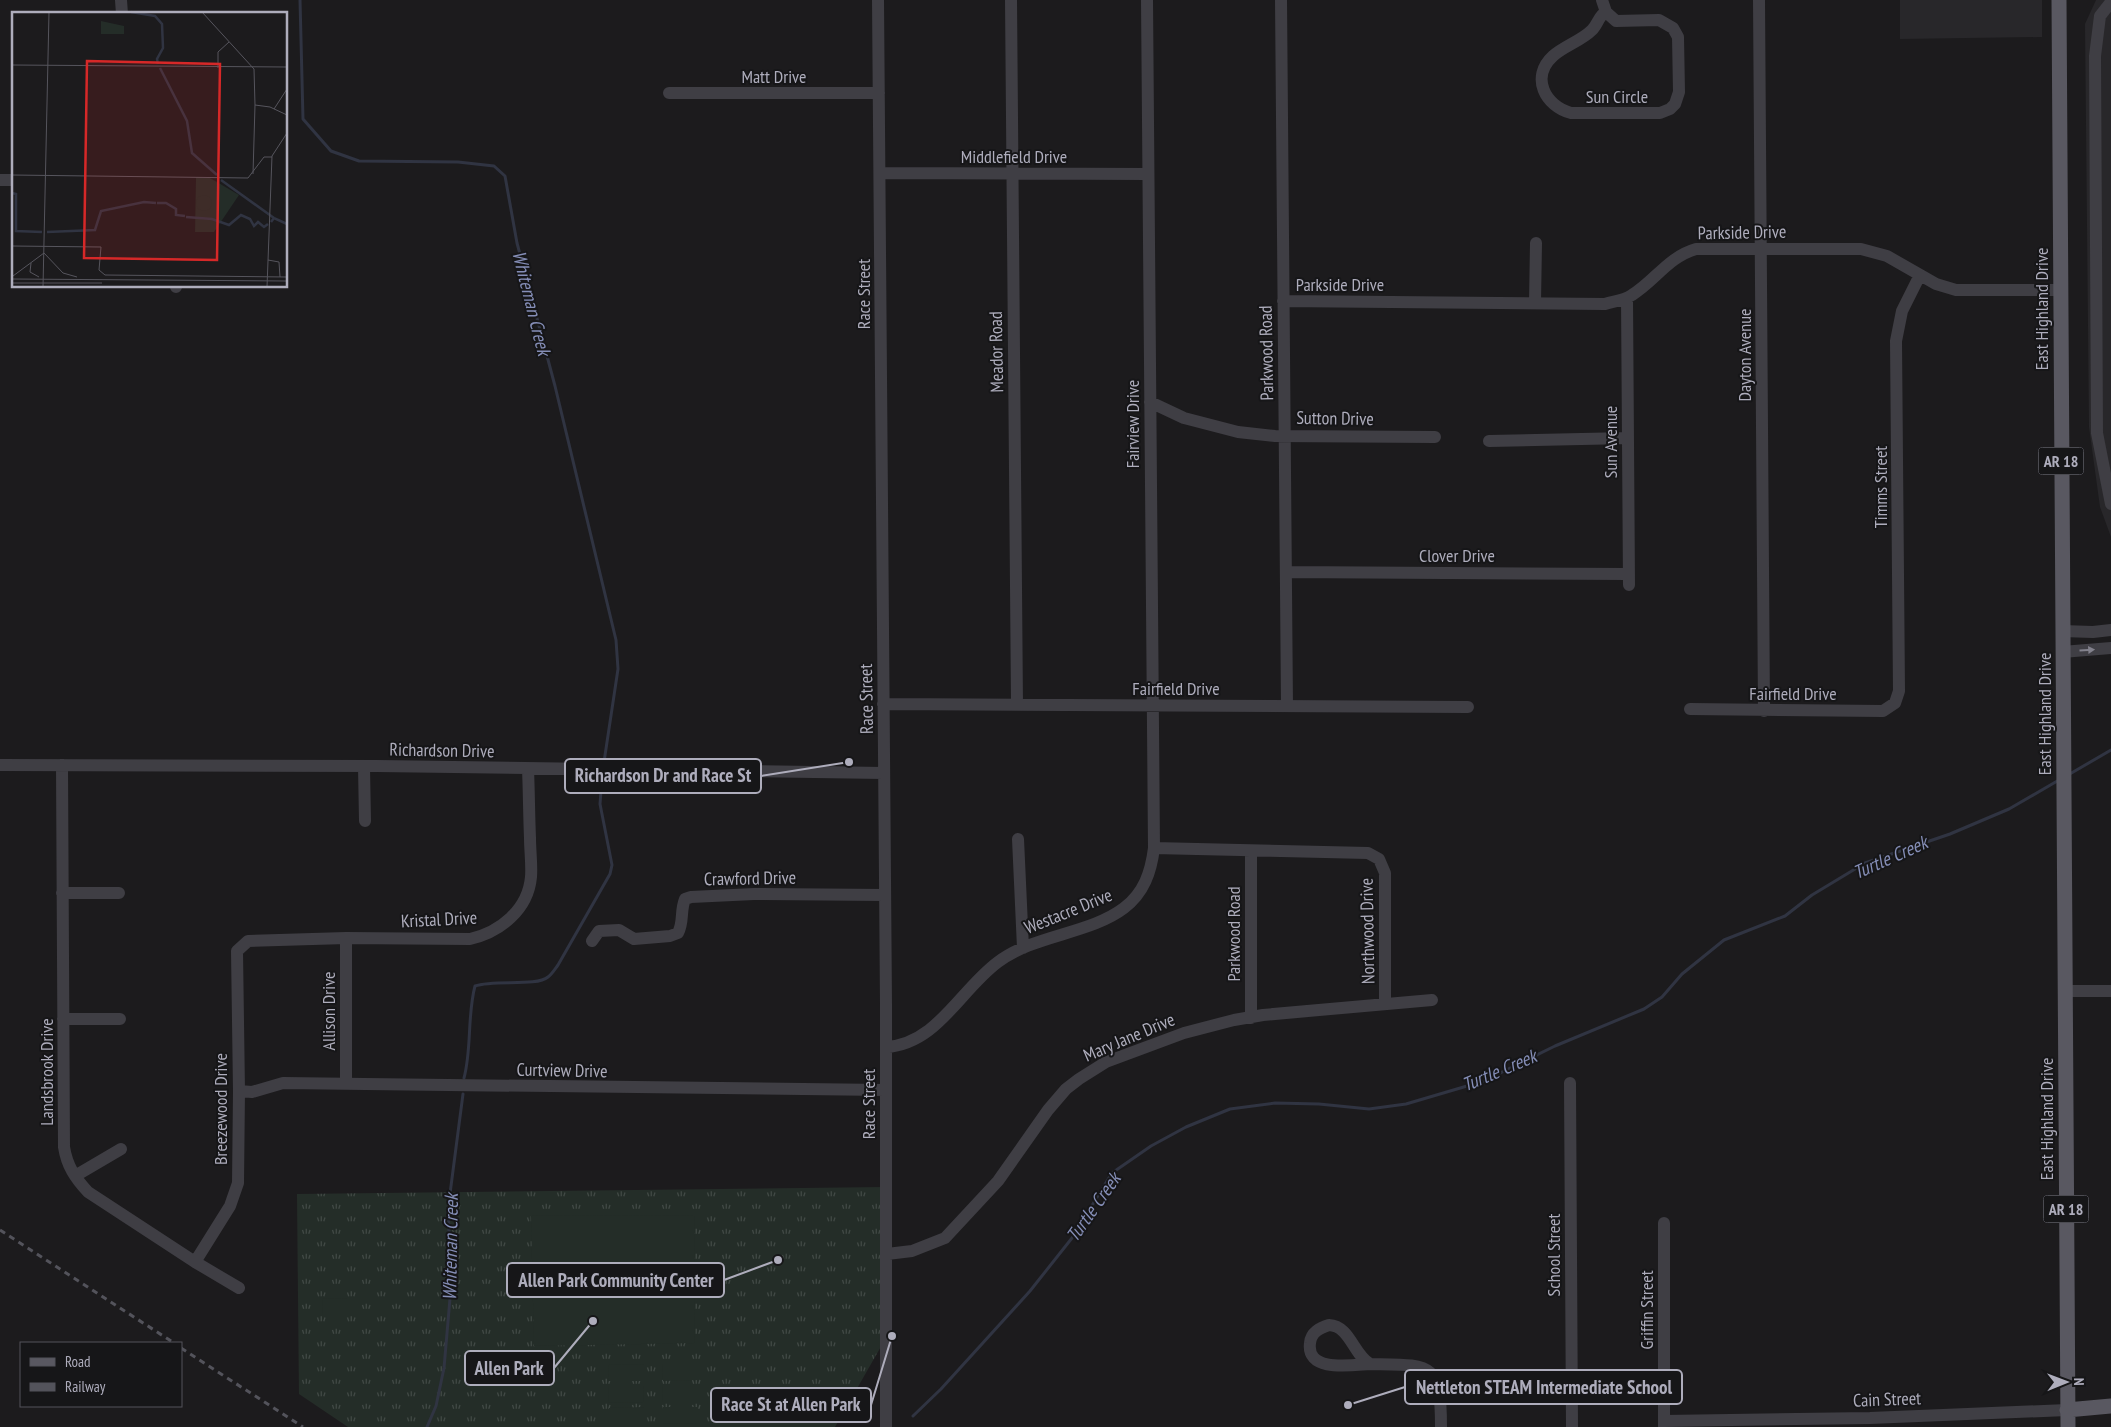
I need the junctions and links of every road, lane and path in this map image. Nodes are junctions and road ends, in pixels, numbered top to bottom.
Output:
1 (878, 0) edge
2 (1011, 0) edge
3 (1146, 0) edge
4 (1281, 0) edge
5 (1759, 0) edge
6 (2059, 0) edge
7 (2111, 2) edge
8 (1604, 6) edge
9 (669, 93) dead end
10 (879, 94) junction
11 (880, 173) junction
12 (1012, 173) junction
13 (1148, 174) junction
14 (1536, 243) dead end
15 (1761, 249) junction
16 (1920, 275) junction
17 (2060, 290) junction
18 (1627, 298) junction
19 (1283, 301) junction
20 (1534, 303) junction
21 (1150, 402) junction
22 (1285, 435) junction
23 (1435, 437) dead end
24 (1628, 438) junction
25 (1489, 441) dead end
26 (2111, 504) edge
27 (1286, 572) junction
28 (1629, 579) joint
29 (2111, 630) edge
30 (2062, 632) junction
31 (2111, 648) edge
32 (2062, 652) junction
33 (1895, 703) joint
34 (883, 704) junction
35 (1017, 704) junction
36 (1151, 705) junction
37 (1287, 706) junction
38 (1468, 707) dead end
39 (1690, 709) dead end
40 (1764, 711) junction
41 (0, 765) edge
42 (62, 765) junction
43 (364, 767) junction
44 (528, 769) junction
45 (884, 773) junction
46 (365, 820) dead end
47 (1018, 839) dead end
48 (1154, 848) junction
49 (1251, 851) junction
50 (62, 893) junction
51 (119, 893) dead end
52 (885, 895) junction
53 (346, 938) junction
54 (592, 941) dead end
55 (240, 946) joint
56 (1023, 948) junction
57 (2064, 991) junction
58 (2111, 991) edge
59 (1432, 1000) dead end
60 (1385, 1004) junction
61 (1251, 1018) junction
62 (63, 1019) junction
63 (120, 1019) dead end
64 (886, 1047) junction
65 (1570, 1083) dead end
66 (346, 1084) junction
67 (885, 1090) junction
68 (239, 1091) junction
69 (121, 1149) dead end
70 (75, 1176) junction
71 (1664, 1223) dead end
72 (887, 1254) junction
73 (195, 1262) junction
74 (239, 1288) dead end
75 (1370, 1364) junction
76 (2111, 1406) edge
77 (2067, 1410) junction
78 (1870, 1423) edge
79 (1664, 1424) edge
80 (886, 1427) edge
81 (1441, 1427) edge
82 (1572, 1427) edge
83 (2068, 1427) edge

1 - 10 street, Race Street
2 - 12 street, Meador Road
3 - 13 street, Fairview Drive
4 - 19 street, Parkwood Road
5 - 15 street, Dayton Avenue
6 - 17 main road, East Highland Drive / AR 18
7 - 26 street
8 - 8 street, Sun Circle
9 - 10 street, Matt Drive
10 - 11 street, Race Street
11 - 12 street, Middlefield Drive
11 - 34 street, Race Street
12 - 13 street, Middlefield Drive
12 - 35 street, Meador Road
13 - 21 street, Fairview Drive
14 - 20 street
15 - 16 street, Parkside Drive
15 - 18 street, Parkside Drive
15 - 40 street, Dayton Avenue
16 - 17 street, Parkside Drive
16 - 33 street, Timms Street
17 - 30 main road, East Highland Drive / AR 18
18 - 20 street, Parkside Drive
18 - 24 street, Sun Avenue
19 - 20 street, Parkside Drive
19 - 22 street, Parkwood Road
21 - 22 street, Sutton Drive
21 - 36 street, Fairview Drive
22 - 23 street, Sutton Drive
22 - 27 street, Parkwood Road
24 - 25 street
24 - 28 street, Sun Avenue
27 - 28 street, Clover Drive
27 - 37 street, Parkwood Road
29 - 30 street
30 - 32 main road, East Highland Drive / AR 18
32 -> 31 street
32 - 57 main road, East Highland Drive / AR 18
33 - 40 street, Fairfield Drive
34 - 35 street, Fairfield Drive
34 - 45 street, Race Street
35 - 36 street, Fairfield Drive
36 - 37 street, Fairfield Drive
36 - 48 street, Fairview Drive
37 - 38 street, Fairfield Drive
39 - 40 street, Fairfield Drive
41 - 42 street, Richardson Drive
42 - 43 street, Richardson Drive
42 - 50 street, Landsbrook Drive
43 - 44 street, Richardson Drive
43 - 46 street
44 - 45 street, Richardson Drive
44 - 53 street, Kristal Drive
45 - 52 street, Race Street
47 - 56 street
48 - 49 street
48 - 56 street, Westacre Drive
49 - 60 street, Northwood Drive
49 - 61 street, Parkwood Road
50 - 51 street
50 - 62 street, Landsbrook Drive
52 - 54 street, Crawford Drive
52 - 64 street, Race Street
53 - 55 street, Kristal Drive
53 - 66 street, Allison Drive
55 - 68 street, Breezewood Drive
56 - 64 street, Westacre Drive
57 - 58 street
57 - 77 main road, East Highland Drive / AR 18
59 - 60 street, Mary Jane Drive
60 - 61 street, Mary Jane Drive
61 - 72 street, Mary Jane Drive
62 - 63 street
62 - 70 street, Landsbrook Drive
64 - 67 street, Race Street
65 - 82 street, School Street
66 - 67 street, Curtview Drive
66 - 68 street, Curtview Drive
67 - 72 street, Race Street
68 - 73 street, Breezewood Drive
69 - 70 street
70 - 73 street, Landsbrook Drive
71 - 79 street, Griffin Street
72 - 80 street, Race Street
73 - 74 street, Landsbrook Drive
75 - 75 street
75 - 81 street
76 - 77 main road, Cain Street
77 - 78 street, Cain Street
77 - 83 main road, East Highland Drive / AR 18
78 - 79 street, Cain Street

